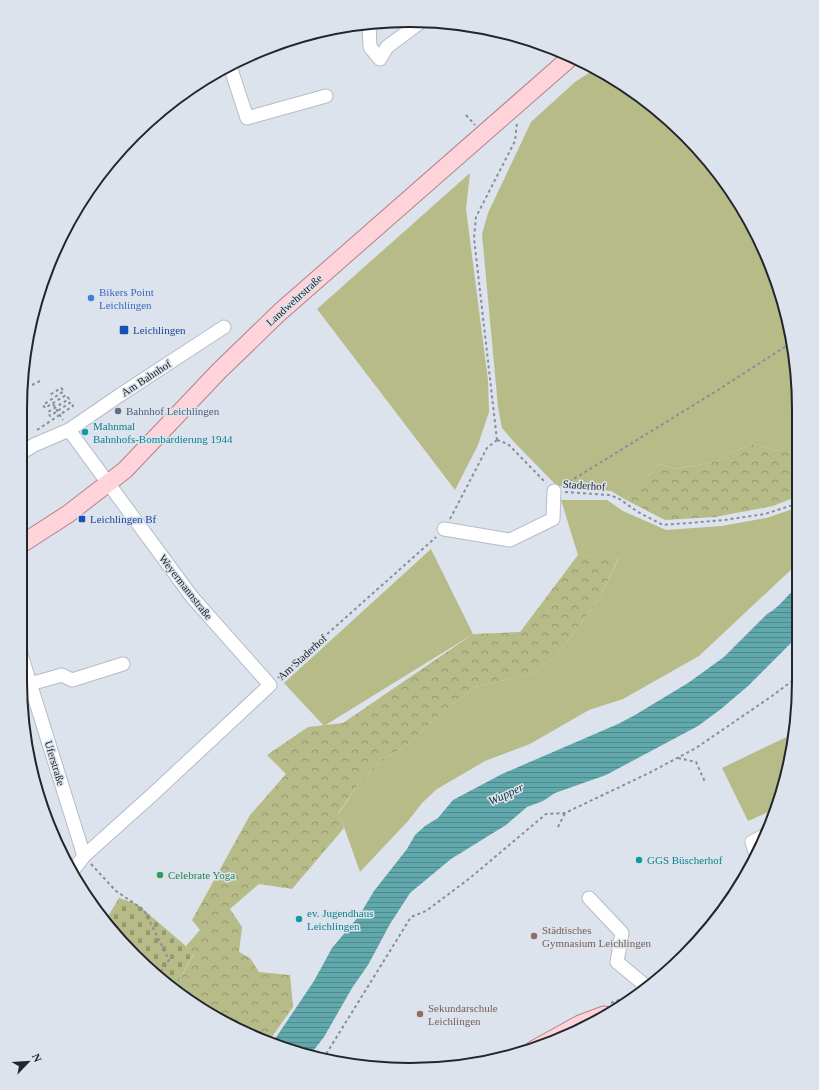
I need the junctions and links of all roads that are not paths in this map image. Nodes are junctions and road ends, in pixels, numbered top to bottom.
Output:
1 (414, 27) edge
2 (368, 29) edge
3 (567, 61) edge
4 (232, 71) edge
5 (326, 96) dead end
6 (224, 327) dead end
7 (69, 430) junction
8 (27, 449) edge
9 (108, 483) junction
10 (554, 491) road end
11 (444, 529) road end
12 (27, 540) edge
13 (123, 664) dead end
14 (27, 674) edge
15 (30, 684) junction
16 (270, 685) joint
17 (758, 839) edge
18 (754, 848) edge
19 (84, 856) junction
20 (75, 867) edge
21 (589, 898) dead end
22 (643, 983) edge

1 - 2 street
3 - 9 main road, Landwehrstraße
4 - 5 street
6 - 7 street, Am Bahnhof
7 - 8 street, Am Bahnhof
7 - 9 street
9 - 12 main road, Landwehrstraße
9 - 16 street, Weyermannstraße
10 - 11 street
13 - 15 street
14 - 15 street, Uferstraße
15 - 19 street, Uferstraße
16 - 19 street, Am Staderhof
17 - 18 street
19 - 20 street
21 - 22 street

